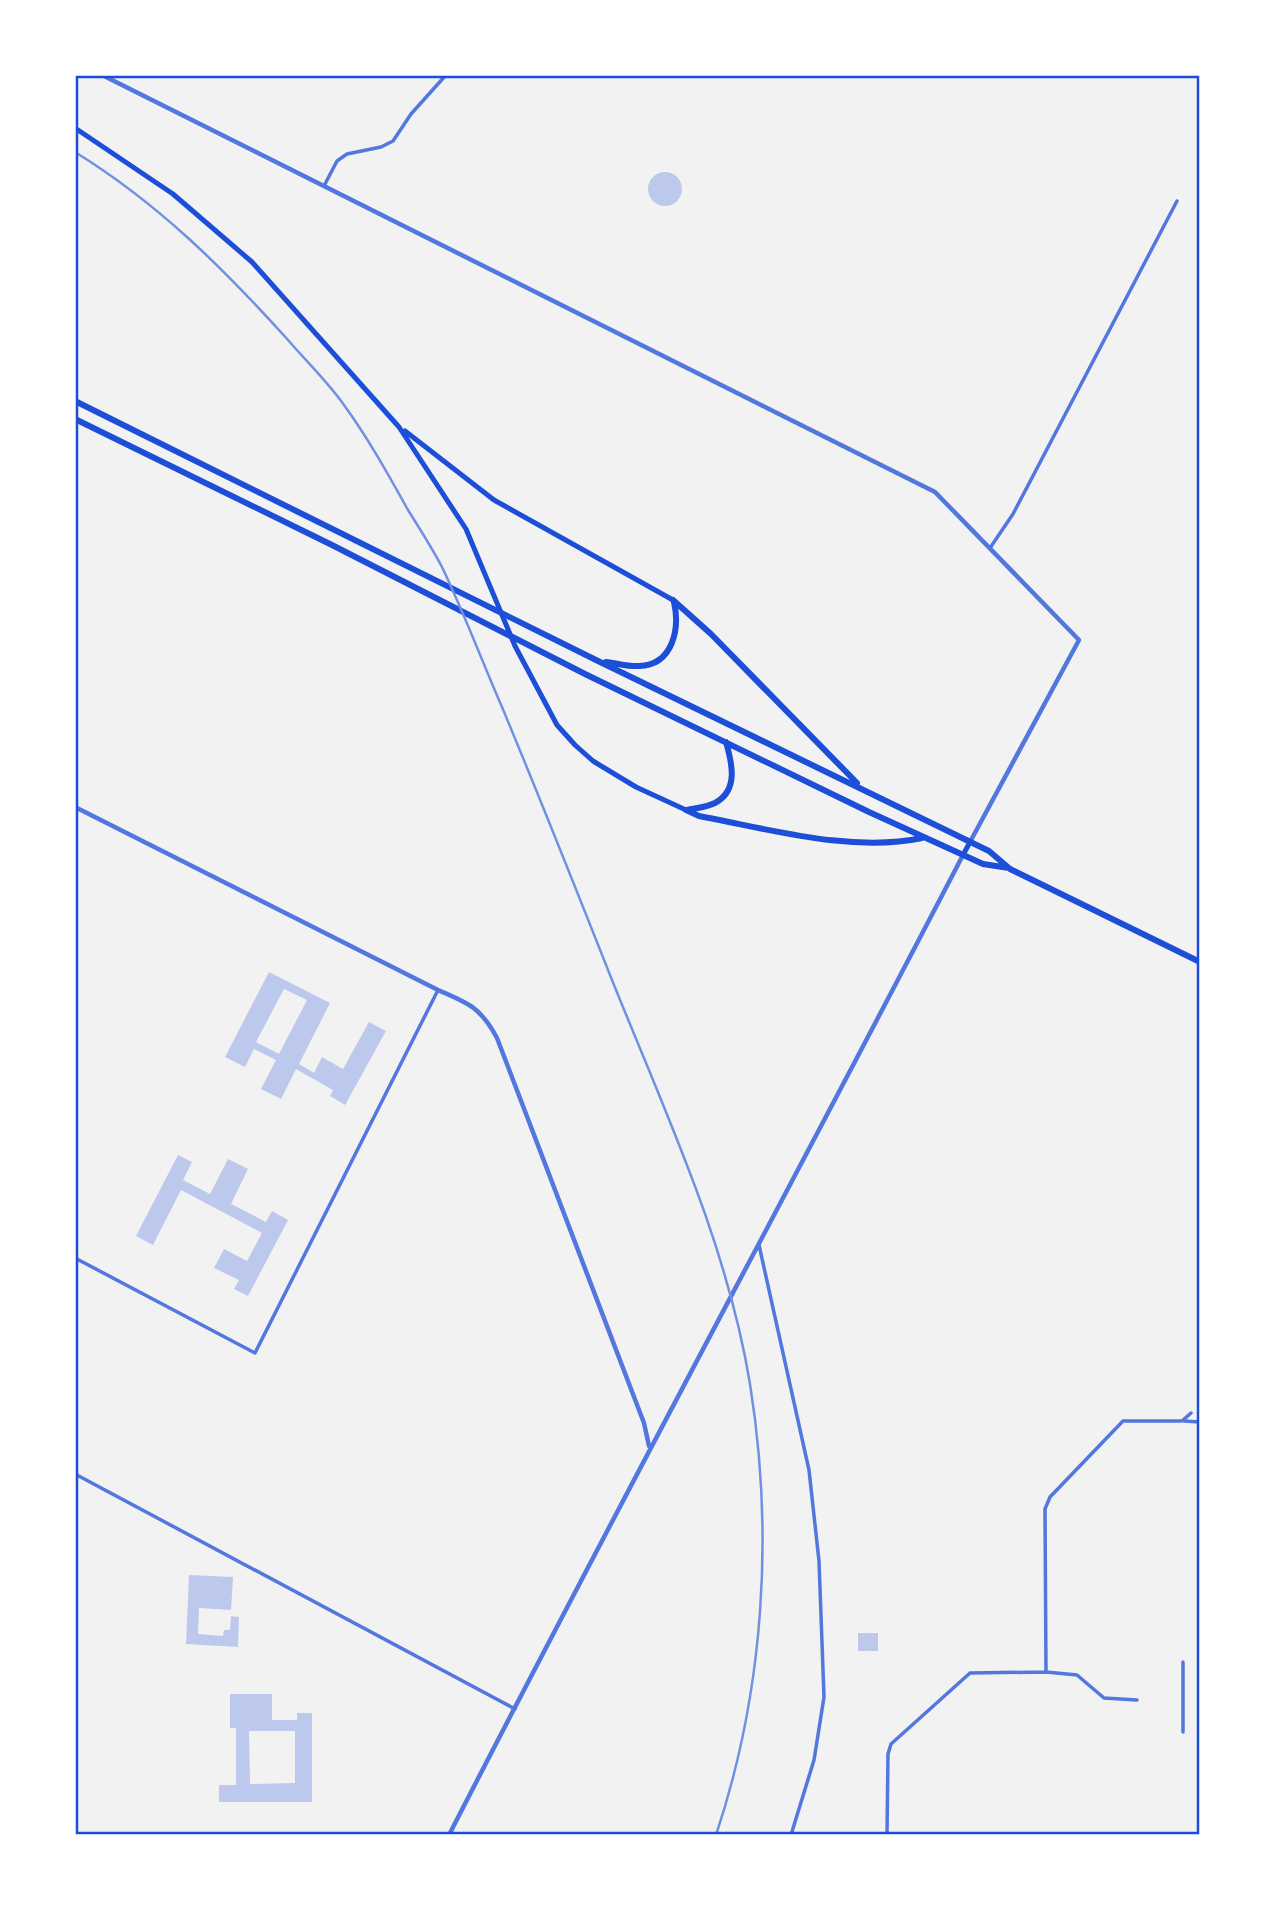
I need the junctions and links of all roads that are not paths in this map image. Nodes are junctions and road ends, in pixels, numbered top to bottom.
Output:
1 (102, 75) edge
2 (446, 75) edge
3 (75, 128) edge
4 (324, 186) junction
5 (1177, 201) dead end
6 (75, 401) edge
7 (75, 419) edge
8 (399, 427) junction
9 (990, 548) junction
10 (673, 600) junction
11 (596, 660) junction
12 (726, 742) junction
13 (861, 787) junction
14 (75, 807) edge
15 (686, 810) junction
16 (922, 838) junction
17 (970, 842) junction
18 (963, 855) junction
19 (1010, 869) junction
20 (1200, 962) edge
21 (438, 990) junction
22 (759, 1245) junction
23 (75, 1258) edge
24 (1191, 1413) dead end
25 (1182, 1421) junction
26 (1200, 1422) edge
27 (649, 1447) junction
28 (75, 1474) edge
29 (1183, 1662) dead end
30 (1046, 1672) junction
31 (1137, 1700) dead end
32 (515, 1709) junction
33 (1183, 1732) dead end
34 (449, 1835) edge
35 (791, 1835) edge
36 (887, 1835) edge

1 - 4 street
2 - 4 street
3 - 8 main road
4 - 9 street
5 - 9 street
6 - 11 main road
7 - 12 main road
8 - 10 main road
8 - 15 main road
9 - 17 street
10 - 11 main road
10 - 13 main road
11 - 13 main road
12 - 15 main road
12 - 16 main road
13 - 17 main road
14 - 21 street
15 - 16 main road
16 - 18 main road
17 - 18 main road
17 - 19 main road
18 - 19 main road
18 - 22 street
19 - 20 main road
21 - 23 street
21 - 27 street
22 - 27 street
22 - 35 street
24 - 25 street
25 - 26 street
25 - 30 street
27 - 32 street
28 - 32 street
29 - 33 street
30 - 31 street
30 - 36 street
32 - 34 street

